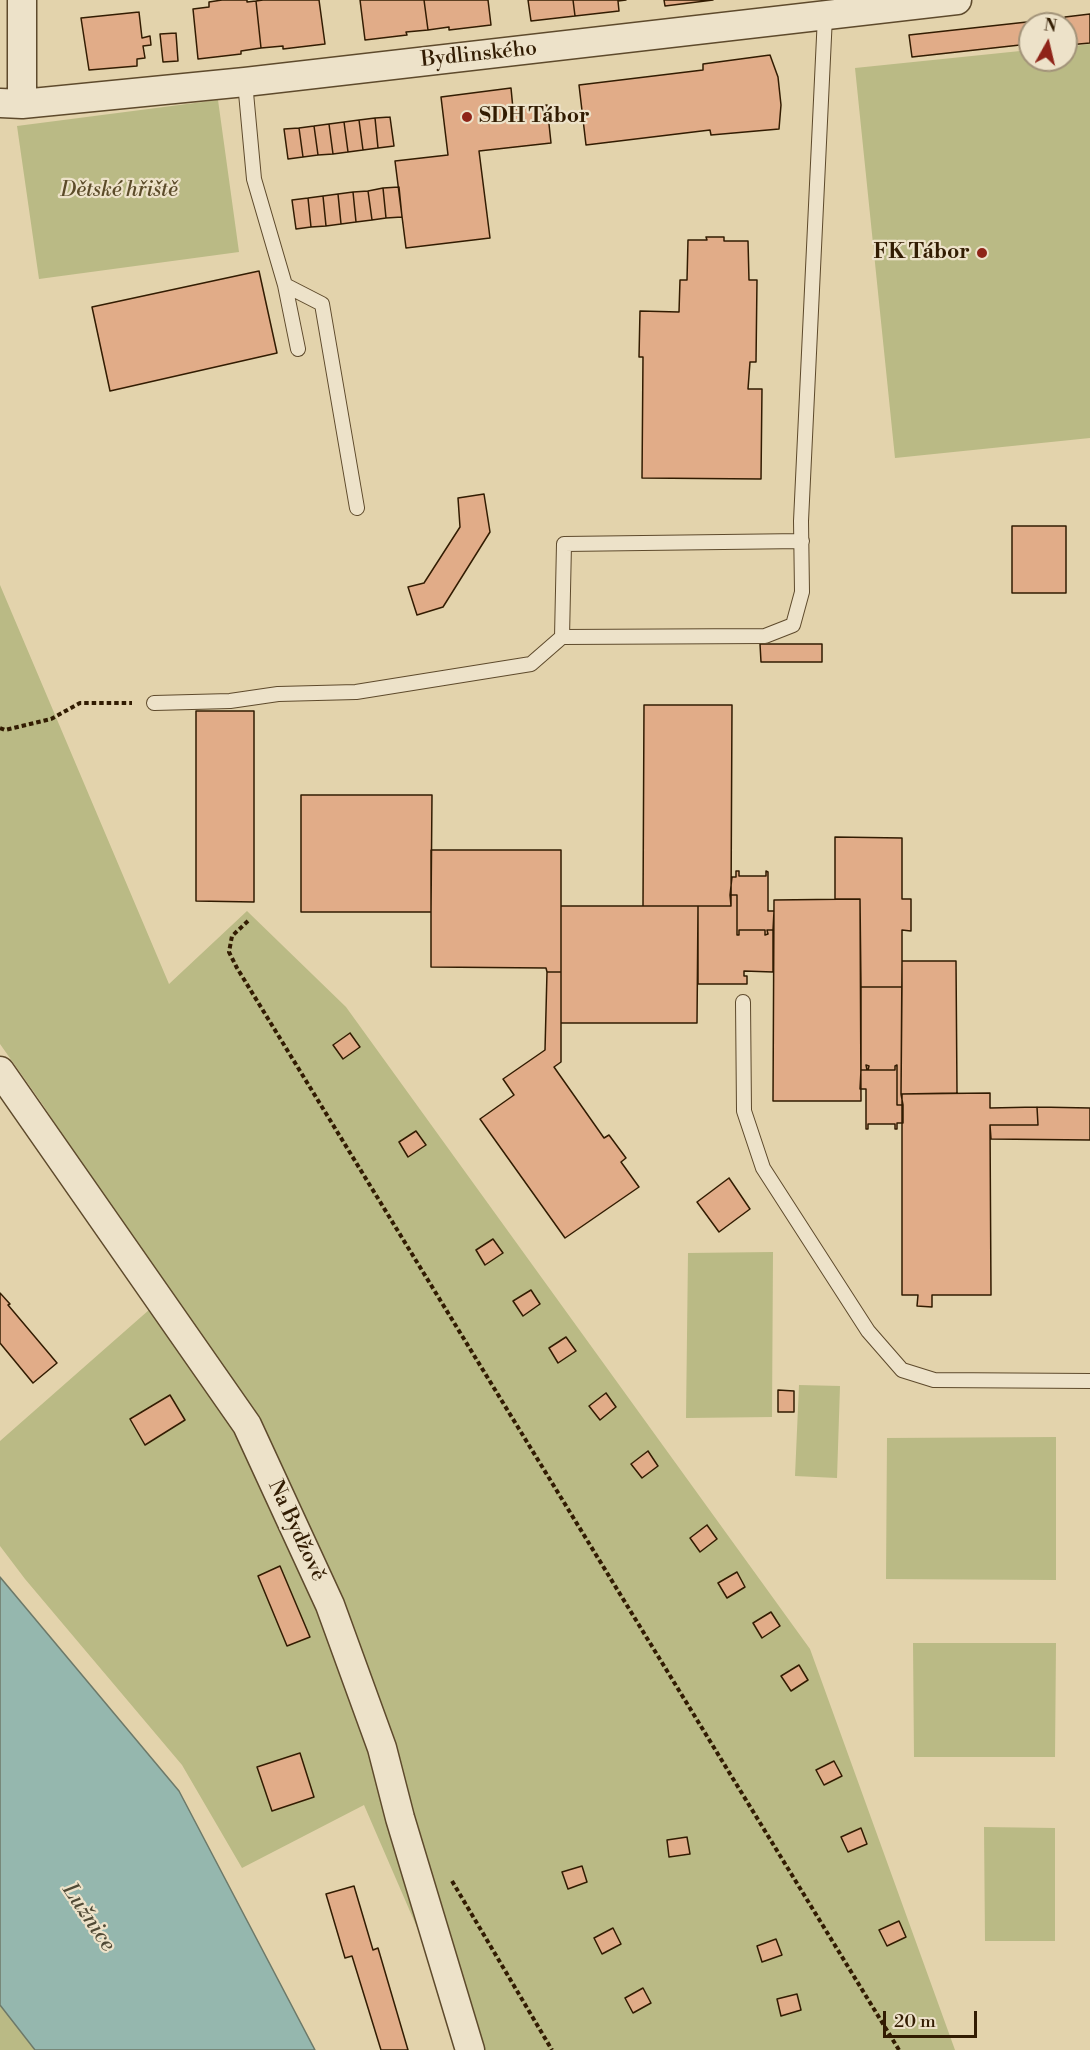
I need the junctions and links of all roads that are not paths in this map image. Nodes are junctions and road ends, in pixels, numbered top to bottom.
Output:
1 (22, 0) edge
2 (957, 0) edge
3 (826, 8) edge
4 (245, 82) junction
5 (11, 104) edge
6 (285, 285) junction
7 (298, 349) dead end
8 (357, 508) dead end
9 (802, 541) junction
10 (562, 637) junction
11 (154, 703) road end
12 (743, 1002) dead end
13 (0, 1071) edge
14 (1090, 1381) edge
15 (470, 2050) edge

1 - 5 street
2 - 3 street, Bydlinského
3 - 4 street, Bydlinského
3 - 9 lane
4 - 5 street, Bydlinského
4 - 6 lane
6 - 7 lane
6 - 8 lane
9 - 10 lane
9 - 10 lane
10 - 11 lane
12 - 14 lane
13 - 15 street, Na Bydžově

